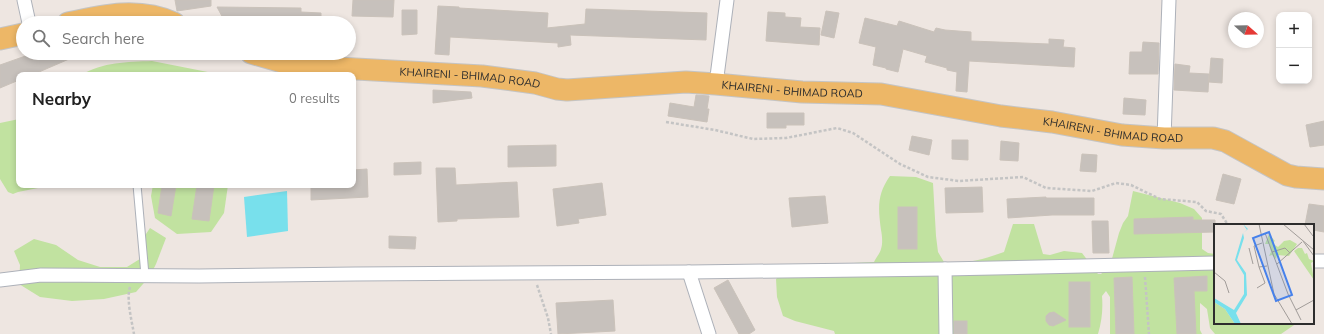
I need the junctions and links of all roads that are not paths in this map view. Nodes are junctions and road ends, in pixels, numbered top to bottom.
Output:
1 (24, 0) edge
2 (727, 0) edge
3 (1169, 0) edge
4 (27, 16) edge
5 (98, 16) edge
6 (156, 16) edge
7 (16, 36) edge
8 (0, 39) edge
9 (275, 60) edge
10 (716, 84) junction
11 (1164, 138) junction
12 (1324, 179) edge
13 (137, 188) edge
14 (1324, 261) edge
15 (1314, 262) edge
16 (1214, 263) edge
17 (945, 269) junction
18 (689, 272) junction
19 (140, 276) junction
20 (0, 280) edge
21 (709, 334) edge
22 (946, 334) edge

1 - 4 street
2 - 10 street
3 - 11 street
5 - 6 main road
7 - 8 main road
9 - 10 main road, KHAIRENI - BHIMAD ROAD
10 - 11 main road, KHAIRENI - BHIMAD ROAD
11 - 12 main road, KHAIRENI - BHIMAD ROAD
13 - 19 lane
14 - 15 street
16 - 17 street
17 - 18 street
17 - 22 street
18 - 19 street
18 - 21 street
19 - 20 street

